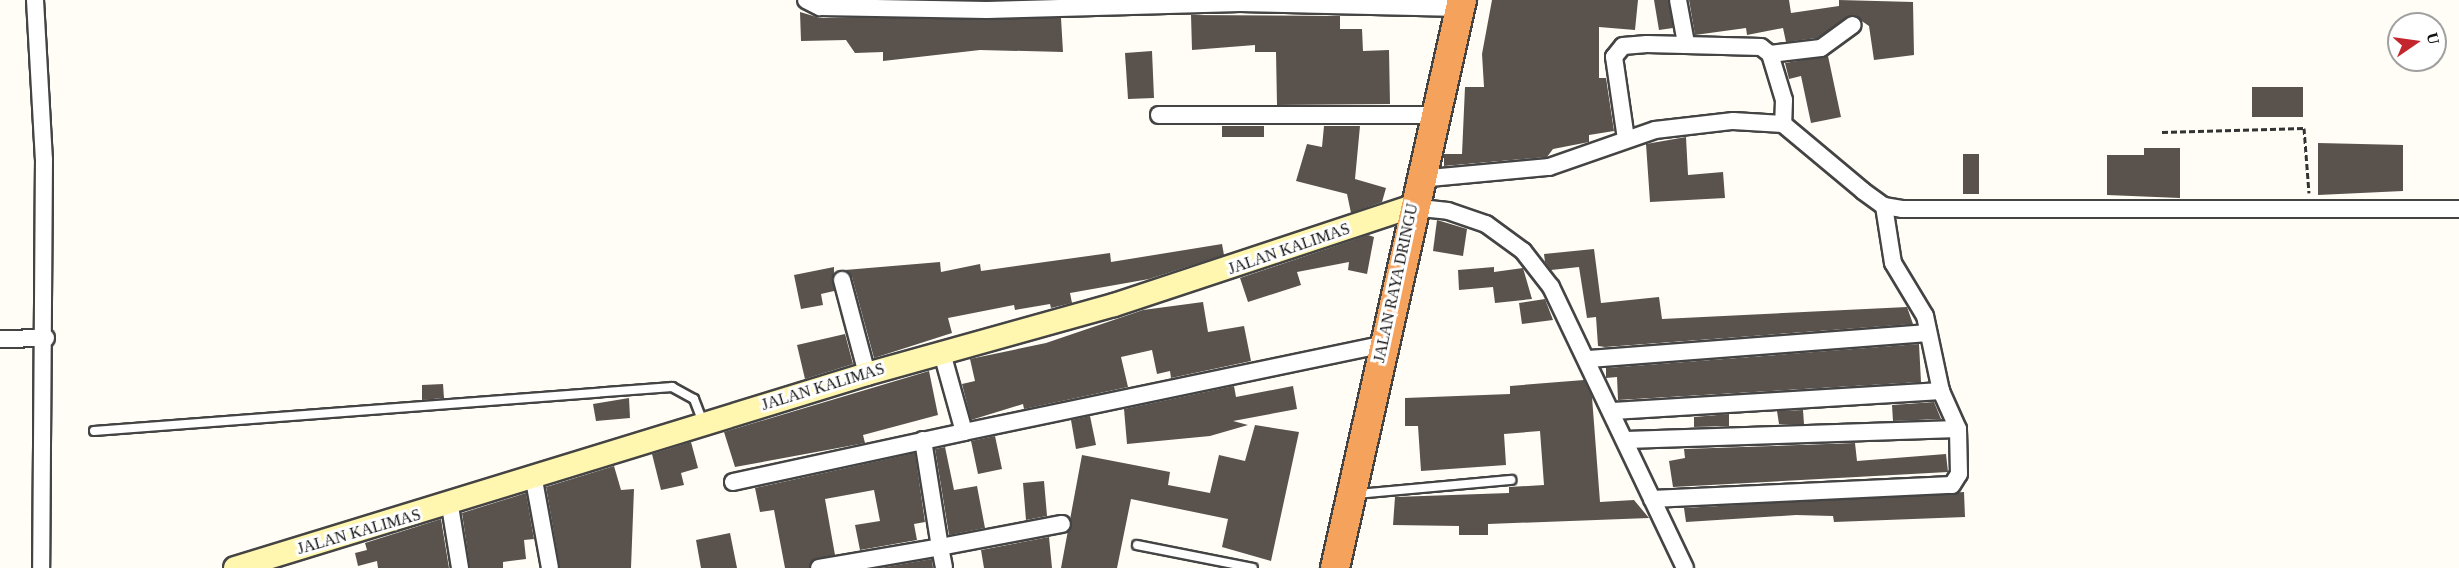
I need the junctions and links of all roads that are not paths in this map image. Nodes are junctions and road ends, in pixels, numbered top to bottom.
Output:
1 (35, 0) edge
2 (806, 0) edge
3 (1678, 0) edge
4 (1461, 4) edge
5 (1068, 5) edge
6 (1853, 25) dead end
7 (1686, 43) junction
8 (1770, 54) junction
9 (1159, 115) dead end
10 (1434, 115) junction
11 (1783, 124) junction
12 (1626, 139) junction
13 (1419, 178) junction
14 (1884, 206) junction
15 (1411, 207) junction
16 (2459, 209) edge
17 (842, 280) dead end
18 (1928, 333) junction
19 (46, 338) junction
20 (0, 339) edge
21 (1384, 344) junction
22 (942, 353) junction
23 (1589, 359) junction
24 (867, 374) junction
25 (1941, 391) junction
26 (1613, 411) junction
27 (702, 417) junction
28 (1958, 429) junction
29 (94, 431) dead end
30 (964, 432) junction
31 (923, 440) junction
32 (1626, 440) junction
33 (534, 480) junction
34 (1511, 480) dead end
35 (733, 482) dead end
36 (1351, 495) junction
37 (1652, 499) junction
38 (450, 506) junction
39 (1062, 524) dead end
40 (1137, 544) dead end
41 (940, 547) junction
42 (41, 568) edge
43 (235, 568) edge
44 (460, 568) edge
45 (550, 568) edge
46 (819, 568) edge
47 (944, 568) edge
48 (1253, 568) edge
49 (1335, 568) edge
50 (1684, 568) edge

1 - 19 street
2 - 5 street
3 - 7 street
4 - 5 street
4 - 10 highway, JALAN RAYA DRINGU
6 - 8 street
7 - 8 street
7 - 12 street
8 - 11 street
9 - 10 street
10 - 13 highway, JALAN RAYA DRINGU
11 - 12 street
11 - 14 street
12 - 13 street
13 - 15 highway, JALAN RAYA DRINGU
14 - 16 street
14 - 18 street
15 - 21 highway, JALAN RAYA DRINGU
15 - 22 street, JALAN KALIMAS
15 - 23 street
17 - 24 street
18 - 23 street
18 - 25 street
19 - 20 street
19 - 42 street
21 - 30 street
21 - 36 highway, JALAN RAYA DRINGU
22 - 24 street, JALAN KALIMAS
22 - 30 street
23 - 26 street
24 - 27 street, JALAN KALIMAS
25 - 26 street
25 - 28 street
26 - 32 street
27 - 29 lane
27 - 33 street, JALAN KALIMAS
28 - 32 street
28 - 37 street
30 - 31 street
31 - 35 street
31 - 41 street
32 - 37 street
33 - 38 street, JALAN KALIMAS
33 - 45 street
34 - 36 lane
36 - 49 highway, JALAN RAYA DRINGU
37 - 50 street
38 - 43 street, JALAN KALIMAS
38 - 44 street
39 - 41 street
40 - 48 lane
41 - 46 street
41 - 47 street

